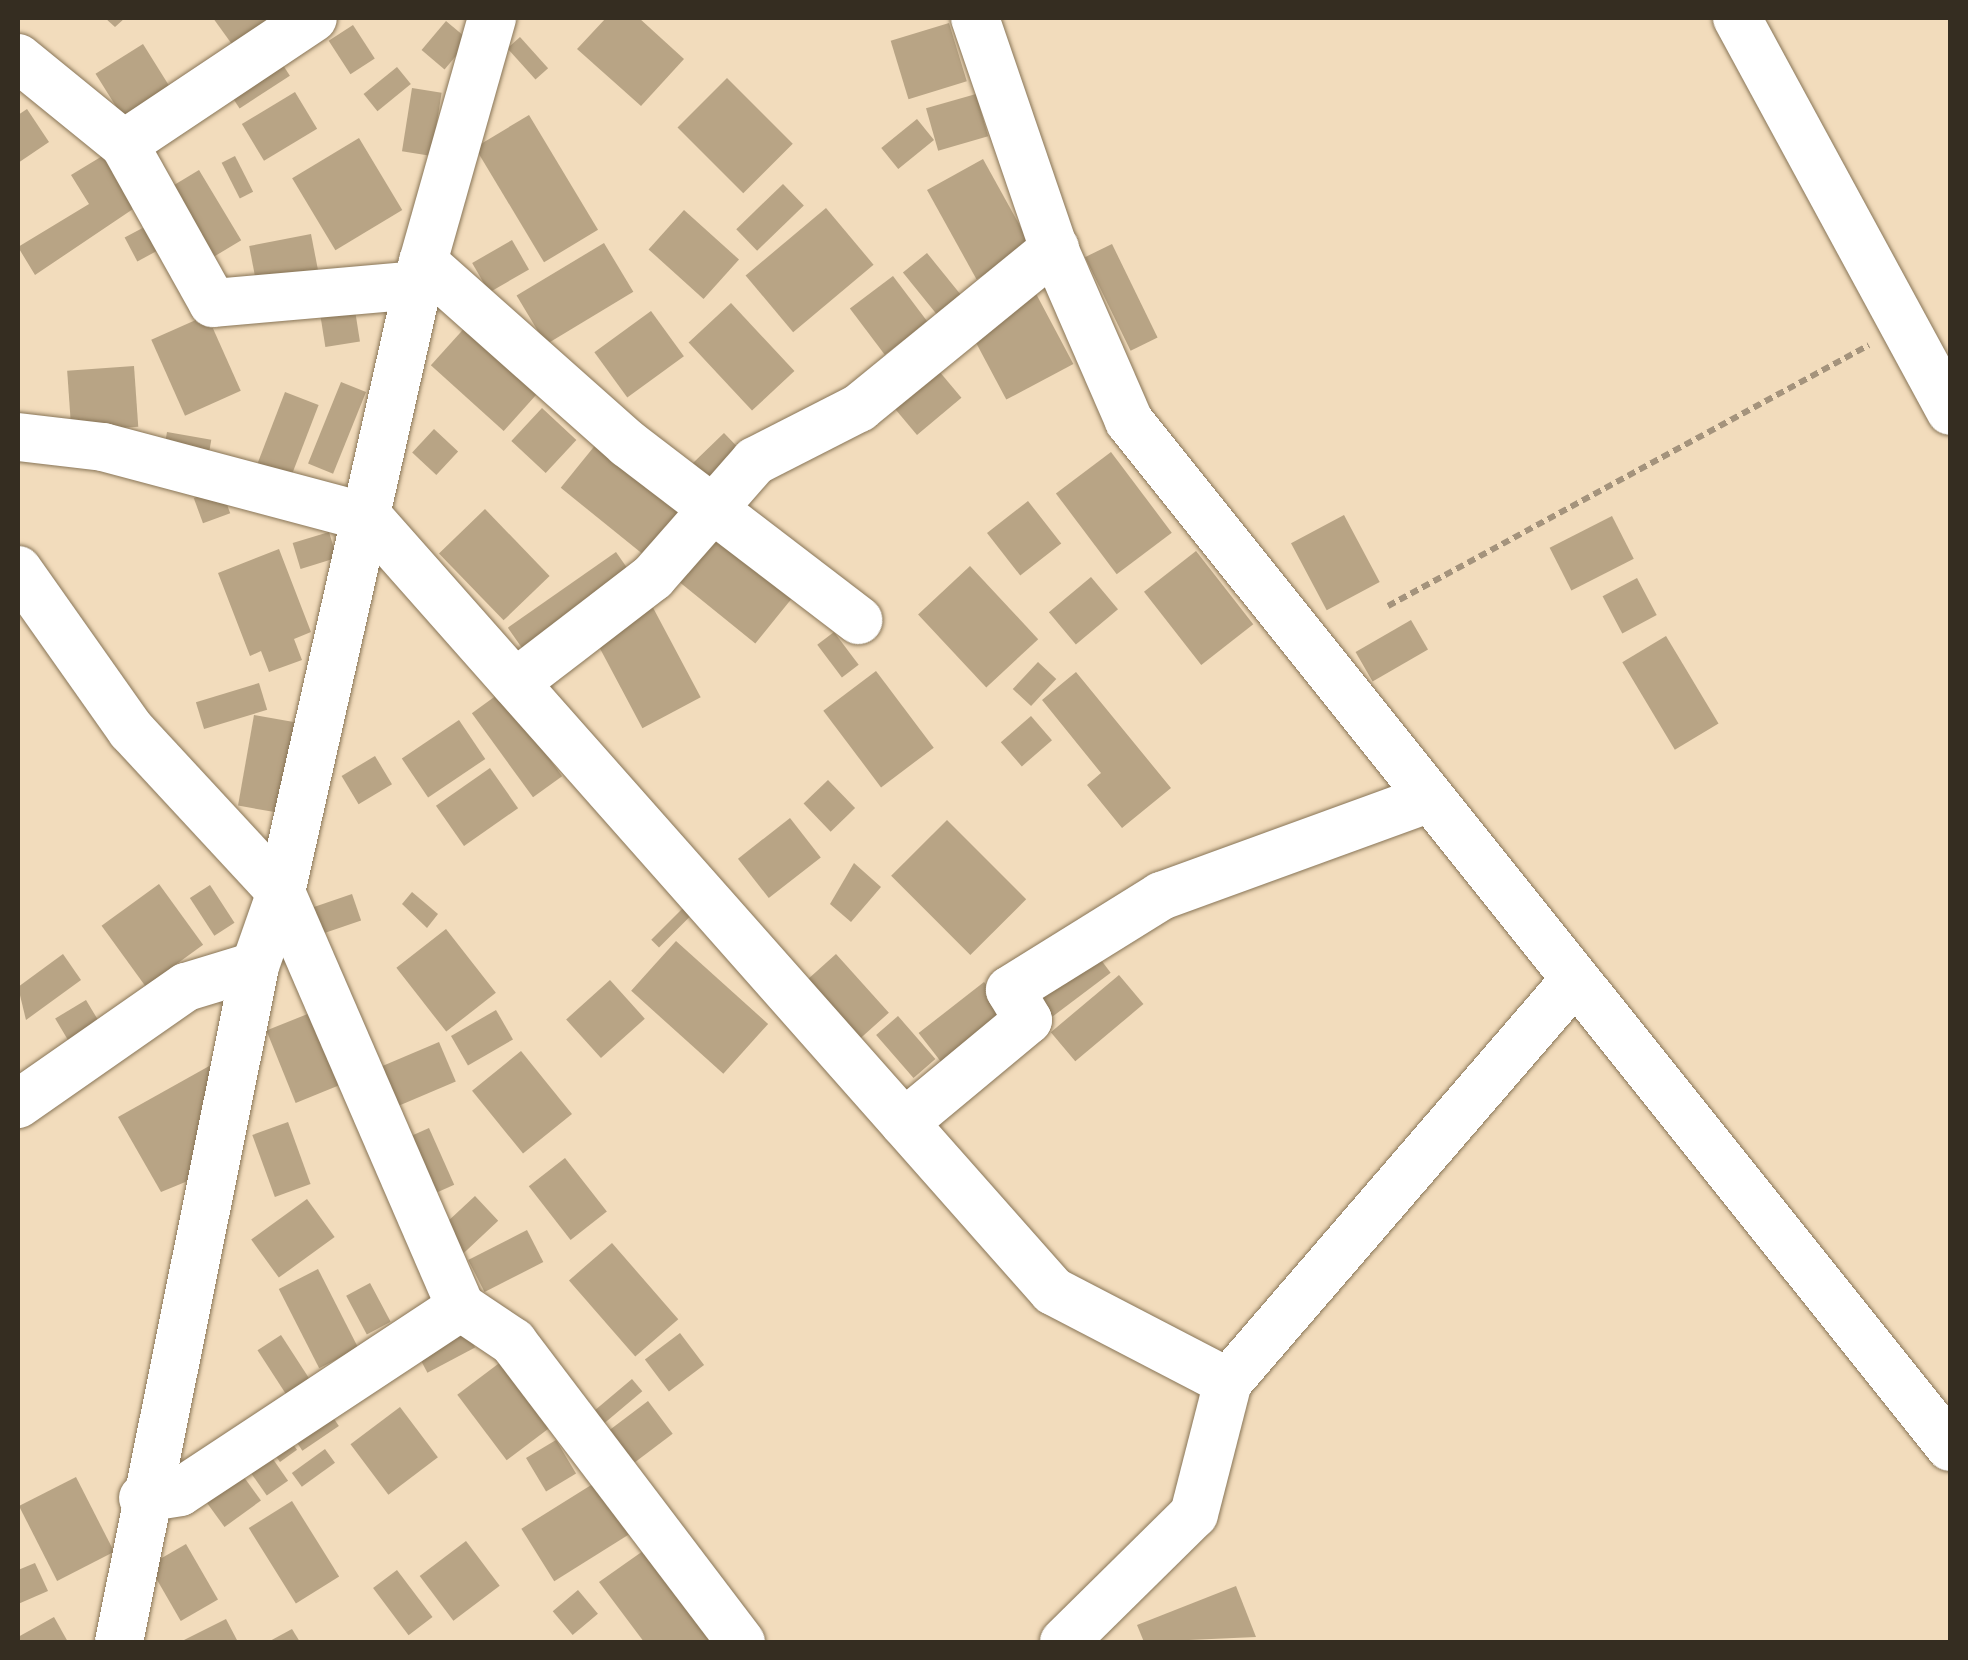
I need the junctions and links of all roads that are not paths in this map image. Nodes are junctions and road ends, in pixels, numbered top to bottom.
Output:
1 (313, 18) edge
2 (492, 18) edge
3 (975, 18) edge
4 (1737, 18) edge
5 (18, 58) edge
6 (124, 144) junction
7 (1055, 248) junction
8 (421, 273) junction
9 (1950, 411) edge
10 (18, 437) edge
11 (715, 507) junction
12 (368, 518) junction
13 (18, 570) edge
14 (858, 620) dead end
15 (515, 684) junction
16 (1430, 798) junction
17 (281, 892) junction
18 (255, 966) junction
19 (1572, 983) junction
20 (18, 1104) edge
21 (904, 1123) junction
22 (461, 1307) junction
23 (1228, 1382) junction
24 (1950, 1447) edge
25 (144, 1498) junction
26 (119, 1642) edge
27 (741, 1642) edge
28 (1064, 1642) edge

1 - 6 street
2 - 8 street
3 - 7 street
4 - 9 street
5 - 6 street
6 - 8 street
7 - 11 street
7 - 16 street
8 - 11 street
8 - 12 street
10 - 12 street
11 - 14 street
11 - 15 street
12 - 15 street
12 - 17 street
13 - 17 street
15 - 21 street
16 - 19 street
16 - 21 street
17 - 18 street
17 - 22 street
18 - 20 street
18 - 25 street
19 - 23 street
19 - 24 street
21 - 23 street
22 - 25 street
22 - 27 street
23 - 28 street
25 - 26 street

